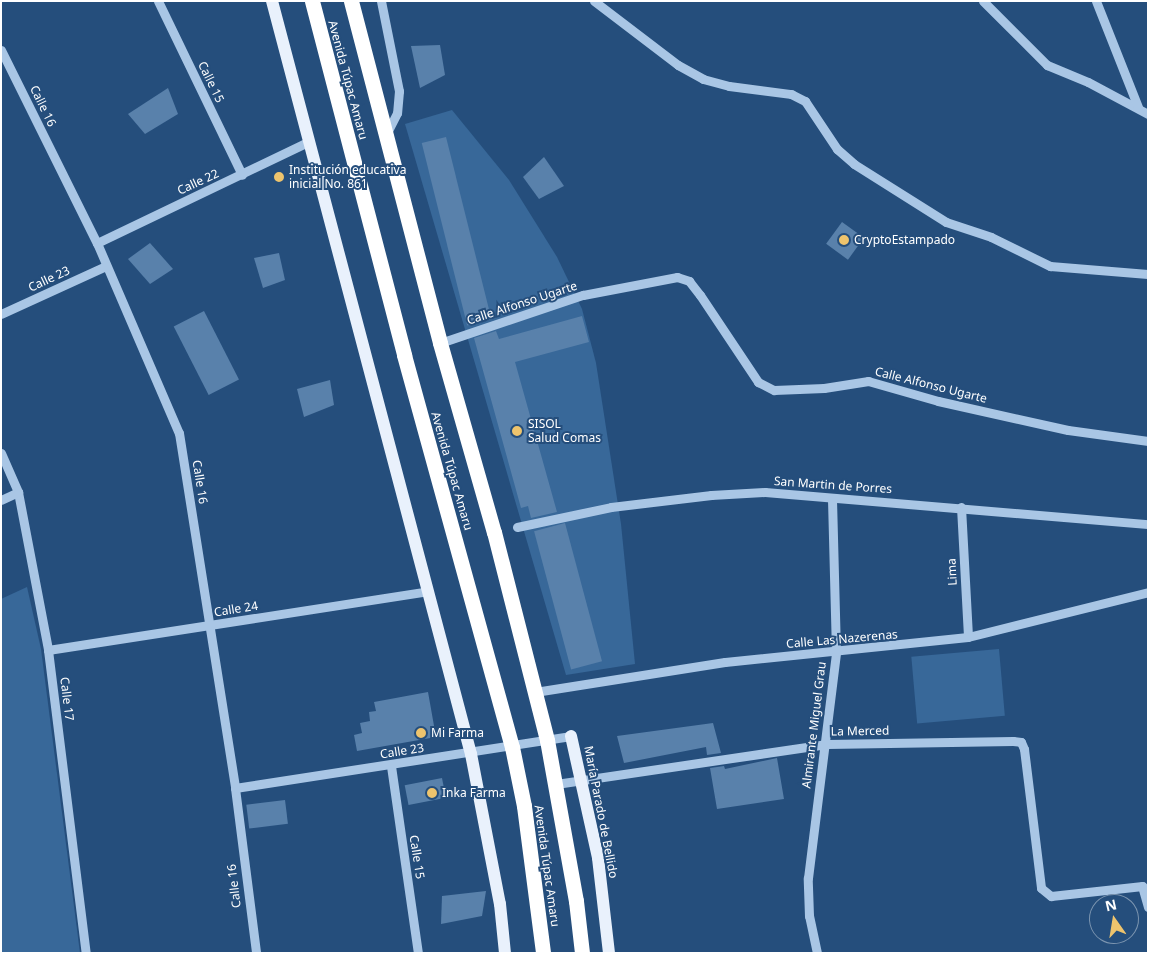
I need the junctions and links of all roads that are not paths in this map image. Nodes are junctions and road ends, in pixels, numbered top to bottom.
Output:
1 (158, 1) edge
2 (272, 1) edge
3 (312, 1) edge
4 (351, 1) edge
5 (382, 1) edge
6 (594, 1) edge
7 (983, 1) edge
8 (1096, 1) edge
9 (1, 50) edge
10 (1138, 107) junction
11 (1148, 114) edge
12 (386, 136) junction
13 (308, 142) junction
14 (242, 175) junction
15 (97, 243) junction
16 (106, 266) junction
17 (1148, 274) edge
18 (1, 314) edge
19 (440, 342) junction
20 (1148, 441) edge
21 (1, 453) edge
22 (18, 492) junction
23 (832, 498) junction
24 (1, 500) edge
25 (962, 507) junction
26 (1148, 524) edge
27 (517, 527) dead end
28 (428, 591) junction
29 (1148, 592) edge
30 (209, 626) junction
31 (968, 637) junction
32 (48, 650) junction
33 (836, 652) junction
34 (535, 692) junction
35 (571, 736) joint
36 (547, 740) junction
37 (827, 744) junction
38 (512, 747) junction
39 (471, 754) junction
40 (391, 766) junction
41 (582, 781) junction
42 (556, 784) junction
43 (235, 788) junction
44 (1148, 907) edge
45 (86, 953) edge
46 (256, 953) edge
47 (418, 953) edge
48 (505, 953) edge
49 (543, 953) edge
50 (582, 953) edge
51 (609, 953) edge
52 (817, 953) edge

1 - 14 street, Calle 15
2 - 13 main road
3 - 38 highway, Avenida Túpac Amaru
4 - 12 highway, Avenida Túpac Amaru
5 - 12 street
6 - 17 street
7 - 10 street
8 - 10 street
9 - 15 street, Calle 16
10 - 11 street
12 - 19 highway, Avenida Túpac Amaru
13 - 14 street, Calle 22
13 - 28 main road
14 - 15 street, Calle 22
15 - 16 street, Calle 16
16 - 18 street, Calle 23
16 - 30 street, Calle 16
19 - 20 street, Calle Alfonso Ugarte
19 - 34 highway, Avenida Túpac Amaru
21 - 22 street, Calle 17
22 - 24 street
22 - 32 street, Calle 17
23 - 25 street, San Martin de Porres
23 - 27 street, San Martin de Porres
23 - 33 street, Almirante Miguel Grau
25 - 26 street, San Martin de Porres
25 - 31 street, Lima
28 - 30 street, Calle 24
28 - 39 main road
29 - 31 street, Calle Las Nazerenas
30 - 32 street, Calle 24
30 - 43 street, Calle 16
31 - 33 street, Calle Las Nazerenas
32 - 45 street, Calle 17
33 - 34 street, Calle Las Nazerenas
33 - 37 street, Almirante Miguel Grau
34 - 36 highway, Avenida Túpac Amaru
35 - 36 street, Calle 23
35 - 41 main road, María Parado de Bellido
36 - 38 street, Calle 23
36 - 42 highway, Avenida Túpac Amaru
37 - 41 street, La Merced
37 - 44 street, La Merced
37 - 52 street, Almirante Miguel Grau
38 - 39 street, Calle 23
38 - 49 highway, Avenida Túpac Amaru
39 - 40 street, Calle 23
39 - 48 main road
40 - 43 street, Calle 23
40 - 47 street, Calle 15
41 - 42 street, La Merced
41 - 51 main road, María Parado de Bellido
42 - 50 highway, Avenida Túpac Amaru
43 - 46 street, Calle 16

